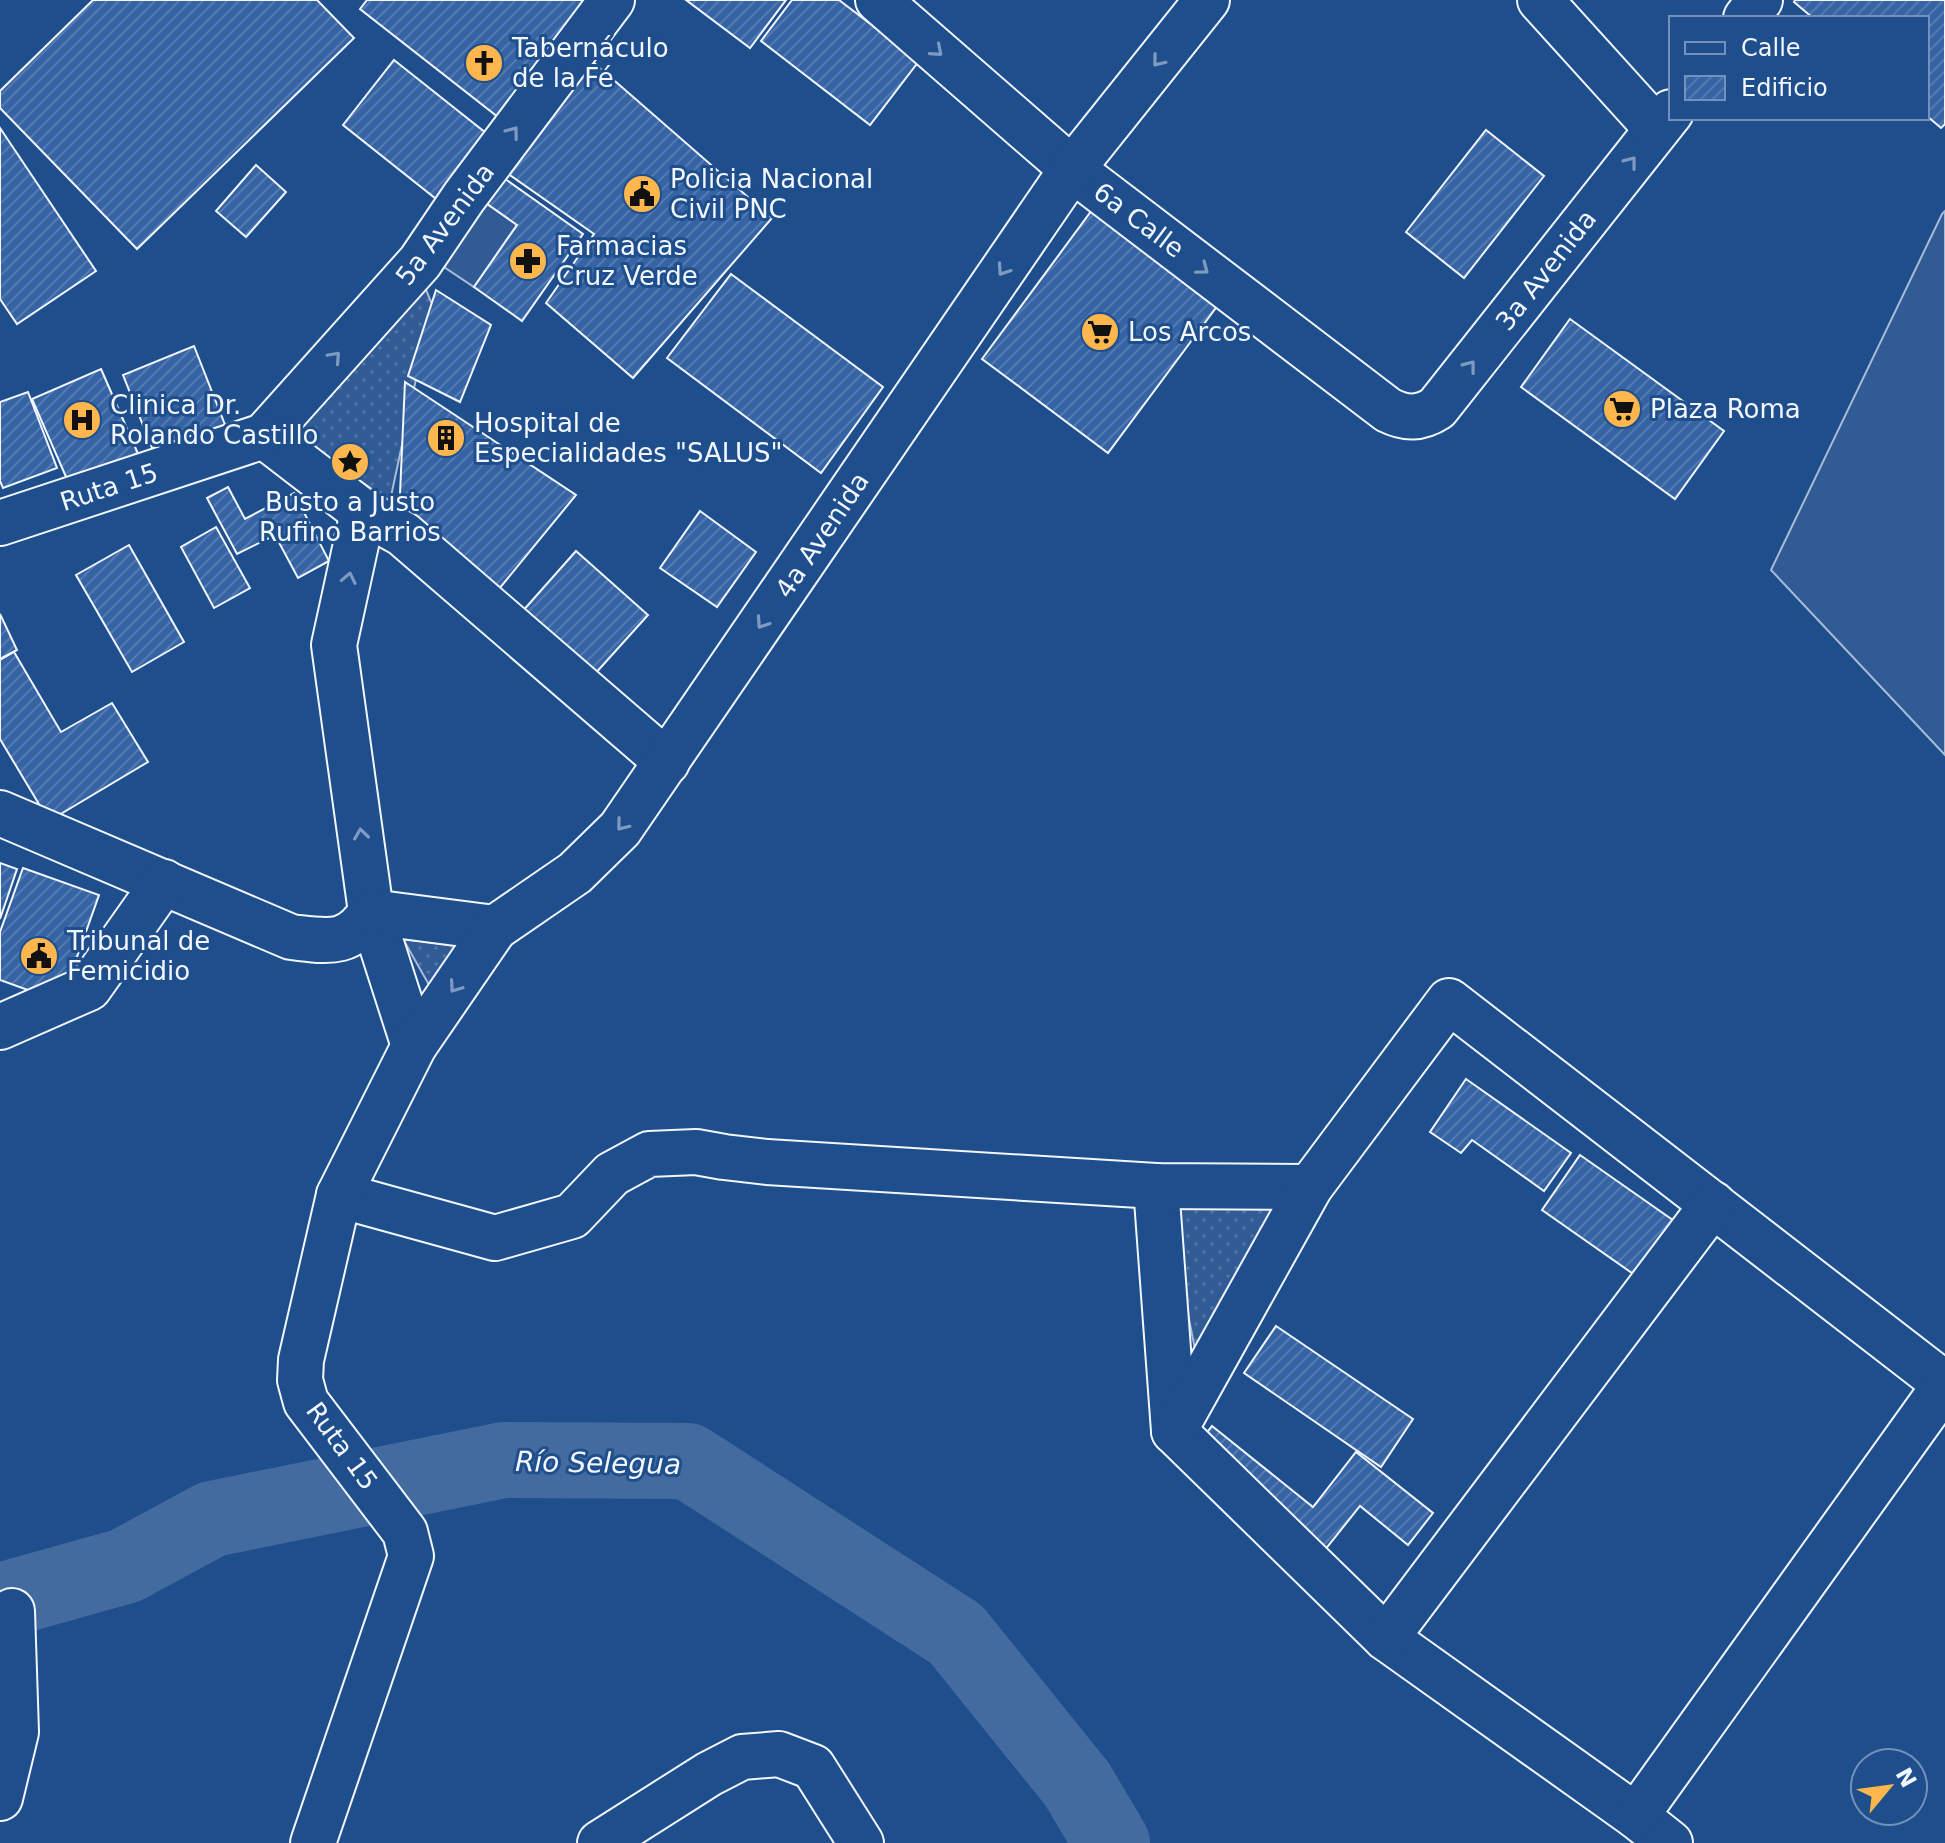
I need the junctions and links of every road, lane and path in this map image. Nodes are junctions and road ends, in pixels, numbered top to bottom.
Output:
1 (612, 0) edge
2 (878, 0) edge
3 (1207, 0) edge
4 (1540, 0) edge
5 (1760, 0) edge
6 (1748, 16) edge
7 (1664, 120) edge
8 (1072, 169) junction
9 (1414, 417) joint
10 (264, 436) junction
11 (363, 512) junction
12 (0, 523) edge
13 (667, 762) junction
14 (0, 813) edge
15 (164, 882) junction
16 (371, 912) junction
17 (495, 928) junction
18 (0, 1027) edge
19 (414, 1046) junction
20 (1156, 1186) junction
21 (1310, 1187) junction
22 (339, 1195) junction
23 (1713, 1204) junction
24 (1945, 1384) edge
25 (1174, 1431) junction
26 (12, 1611) dead end
27 (1386, 1638) junction
28 (0, 1798) edge
29 (1636, 1816) junction
30 (313, 1843) edge
31 (600, 1843) edge
32 (861, 1843) edge
33 (1670, 1843) edge

10 -> 1 street, 5a Avenida
2 -> 8 street, 6a Calle
3 -> 8 street, 4a Avenida
4 - 7 street
5 - 6 street
9 -> 7 street, 3a Avenida
8 -> 9 street, 6a Calle
8 -> 13 street, 4a Avenida
10 - 11 street
10 - 12 street, Ruta 15
11 - 13 street
16 -> 11 street
13 -> 17 street, 4a Avenida
14 - 15 street
15 - 16 street
15 - 18 street
16 - 17 street
16 - 19 street
17 -> 19 street, 4a Avenida
19 - 22 street, Ruta 15
20 - 21 street
20 - 22 street
20 - 25 street
21 - 23 street
21 - 25 street
22 - 30 street, Ruta 15
23 - 24 street
23 - 27 street
24 - 29 street
25 - 27 street
26 - 28 street
27 - 29 street
29 - 33 street
31 - 32 street

